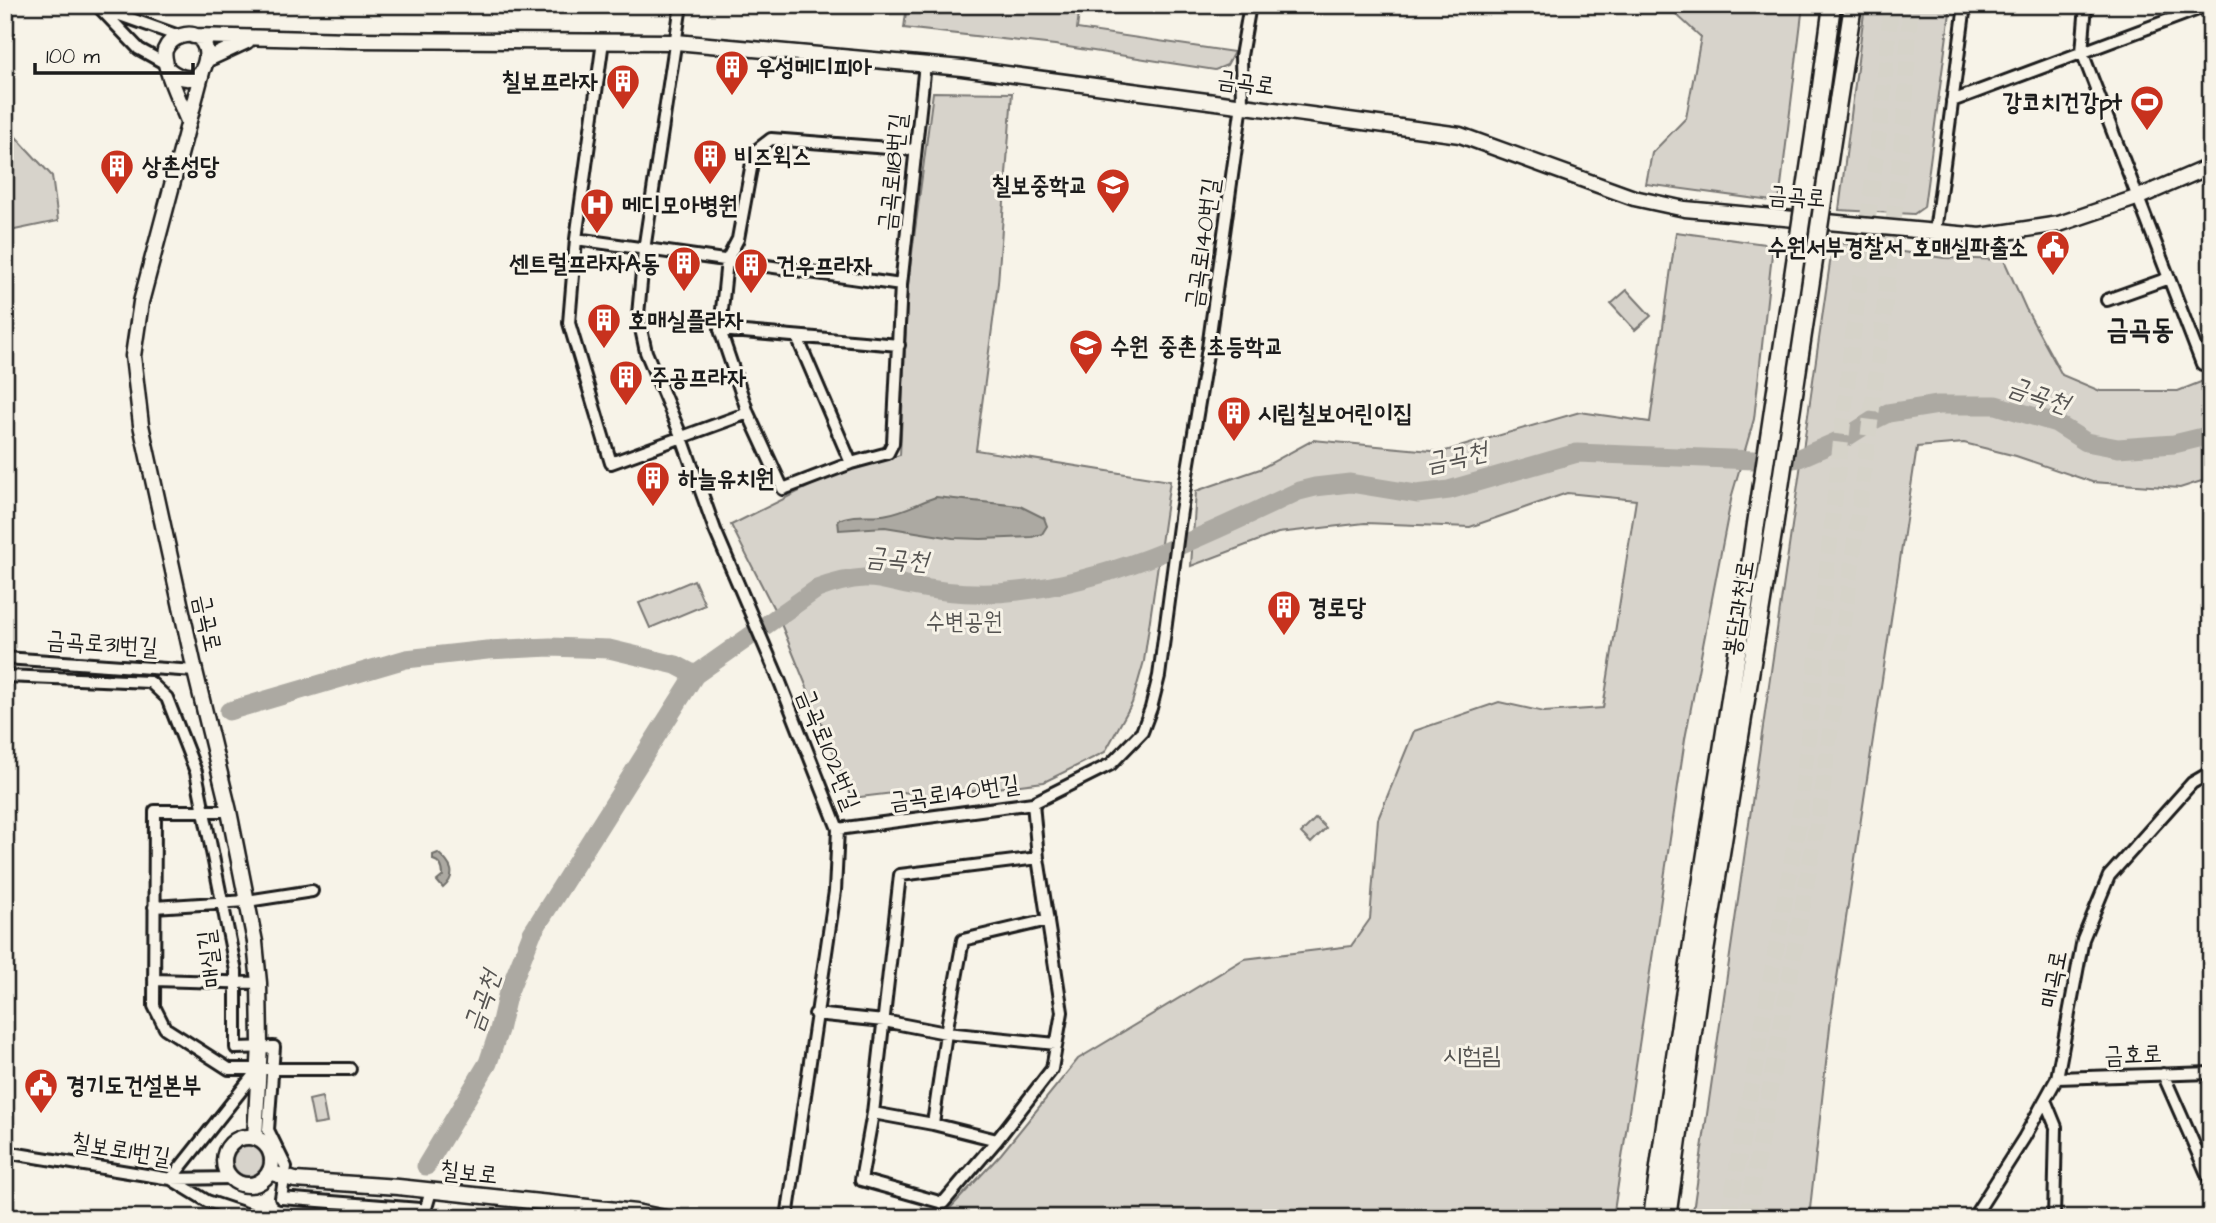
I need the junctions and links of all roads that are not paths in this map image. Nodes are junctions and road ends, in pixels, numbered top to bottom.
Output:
1 (681, 5) edge
2 (1250, 5) edge
3 (1832, 5) edge
4 (1853, 5) edge
5 (1965, 5) edge
6 (2087, 5) edge
7 (2209, 5) edge
8 (100, 7) edge
9 (186, 36) junction
10 (252, 38) junction
11 (603, 41) junction
12 (676, 42) junction
13 (2082, 52) junction
14 (925, 64) junction
15 (205, 65) junction
16 (167, 67) junction
17 (1952, 101) junction
18 (1242, 104) junction
19 (188, 121) junction
20 (915, 150) junction
21 (2211, 166) edge
22 (2139, 197) junction
23 (1935, 232) junction
24 (576, 239) junction
25 (644, 250) junction
26 (727, 260) junction
27 (2169, 278) junction
28 (901, 285) junction
29 (2108, 300) dead end
30 (720, 330) junction
31 (797, 337) junction
32 (898, 345) junction
33 (2211, 361) edge
34 (748, 413) junction
35 (682, 438) junction
36 (851, 463) junction
37 (5, 658) edge
38 (195, 671) junction
39 (5, 676) edge
40 (2211, 772) edge
41 (1033, 803) junction
42 (204, 811) junction
43 (229, 811) junction
44 (838, 829) junction
45 (1038, 858) junction
46 (312, 891) dead end
47 (247, 901) junction
48 (222, 903) junction
49 (154, 907) junction
50 (1048, 920) junction
51 (154, 980) junction
52 (235, 982) junction
53 (259, 983) junction
54 (815, 1014) junction
55 (884, 1021) junction
56 (946, 1033) junction
57 (1056, 1044) junction
58 (260, 1047) junction
59 (266, 1068) junction
60 (350, 1069) dead end
61 (2211, 1073) edge
62 (2163, 1074) junction
63 (2057, 1078) junction
64 (2045, 1100) junction
65 (873, 1113) junction
66 (933, 1124) junction
67 (255, 1138) junction
68 (997, 1140) junction
69 (5, 1152) edge
70 (270, 1171) junction
71 (285, 1177) junction
72 (232, 1178) junction
73 (171, 1179) junction
74 (2211, 1183) edge
75 (432, 1191) junction
76 (258, 1218) edge
77 (414, 1218) edge
78 (423, 1218) edge
79 (664, 1218) edge
80 (787, 1218) edge
81 (1653, 1218) edge
82 (1667, 1218) edge
83 (1973, 1218) edge
84 (2054, 1218) edge

1 - 12 street, 금곡로102번길
2 - 18 street, 금곡로140번길
3 - 81 highway, 봉담과천로, bridge
4 - 82 highway, 봉담과천로, bridge
5 - 17 street
6 - 13 street
7 - 13 street
8 - 9 street
8 - 16 street
9 - 10 main road, 금곡로
9 - 15 main road
9 - 16 main road
10 - 11 main road, 금곡로
10 - 15 main road, 금곡로
11 - 12 main road, 금곡로
11 - 24 street
12 - 14 main road, 금곡로
12 - 25 street, 금곡로102번길
13 - 17 street
13 - 22 street
14 - 18 main road, 금곡로
14 - 20 street, 금곡로118번길
15 - 16 main road
15 - 19 main road, 금곡로
16 - 19 main road
17 - 23 street
18 - 23 main road, 금곡로
18 - 41 street, 금곡로140번길
19 - 38 main road, 금곡로
20 - 26 street
20 - 28 street, 금곡로118번길
21 - 22 main road, 금곡로
22 - 23 main road, 금곡로
22 - 27 street
24 - 25 street
24 - 35 street
25 - 26 street
25 - 35 street, 금곡로102번길
26 - 28 street
26 - 30 street
27 - 29 street
27 - 33 street
28 - 32 street, 금곡로118번길
30 - 31 street
30 - 34 street
31 - 32 street
31 - 36 street
32 - 36 street, 금곡로118번길
34 - 35 street
34 - 36 street, 금곡로118번길
35 - 44 street, 금곡로102번길
37 - 38 street, 금곡로31번길
38 - 43 main road, 금곡로
39 - 42 street, 매실길
40 - 63 street, 매곡로
41 - 44 street, 금곡로140번길
41 - 45 street
42 - 43 street
42 - 48 street, 매실길
42 - 49 street
43 - 47 main road, 금곡로
44 - 54 street, 금곡로102번길
45 - 50 street
45 - 55 street
46 - 47 street
47 - 48 street
47 - 53 main road, 금곡로
48 - 49 street
48 - 52 street, 매실길
49 - 51 street
50 - 56 street
50 - 57 street
51 - 52 street
51 - 59 street
52 - 53 street
52 - 58 street, 매실길
53 - 58 main road, 금곡로
54 - 55 street
54 - 80 street, 금곡로102번길
55 - 56 street
55 - 65 street
56 - 57 street
56 - 66 street
57 - 68 street
58 - 59 main road, 금곡로
59 - 60 street
59 - 67 main road, 금곡로
59 - 71 street
59 - 73 street
61 - 62 street, 금호로
62 - 63 street, 금호로
62 - 74 street
63 - 64 street, 매곡로
64 - 83 street, 매곡로
64 - 84 street
65 - 66 street
65 - 68 street
66 - 68 street
67 - 70 main road
67 - 72 main road
69 - 73 street, 칠보로1번길
70 - 71 main road, 칠보로
70 - 72 main road
71 - 75 main road, 칠보로
71 - 77 street
72 - 73 street, 칠보로1번길
73 - 76 street
75 - 78 street
75 - 79 main road, 칠보로

